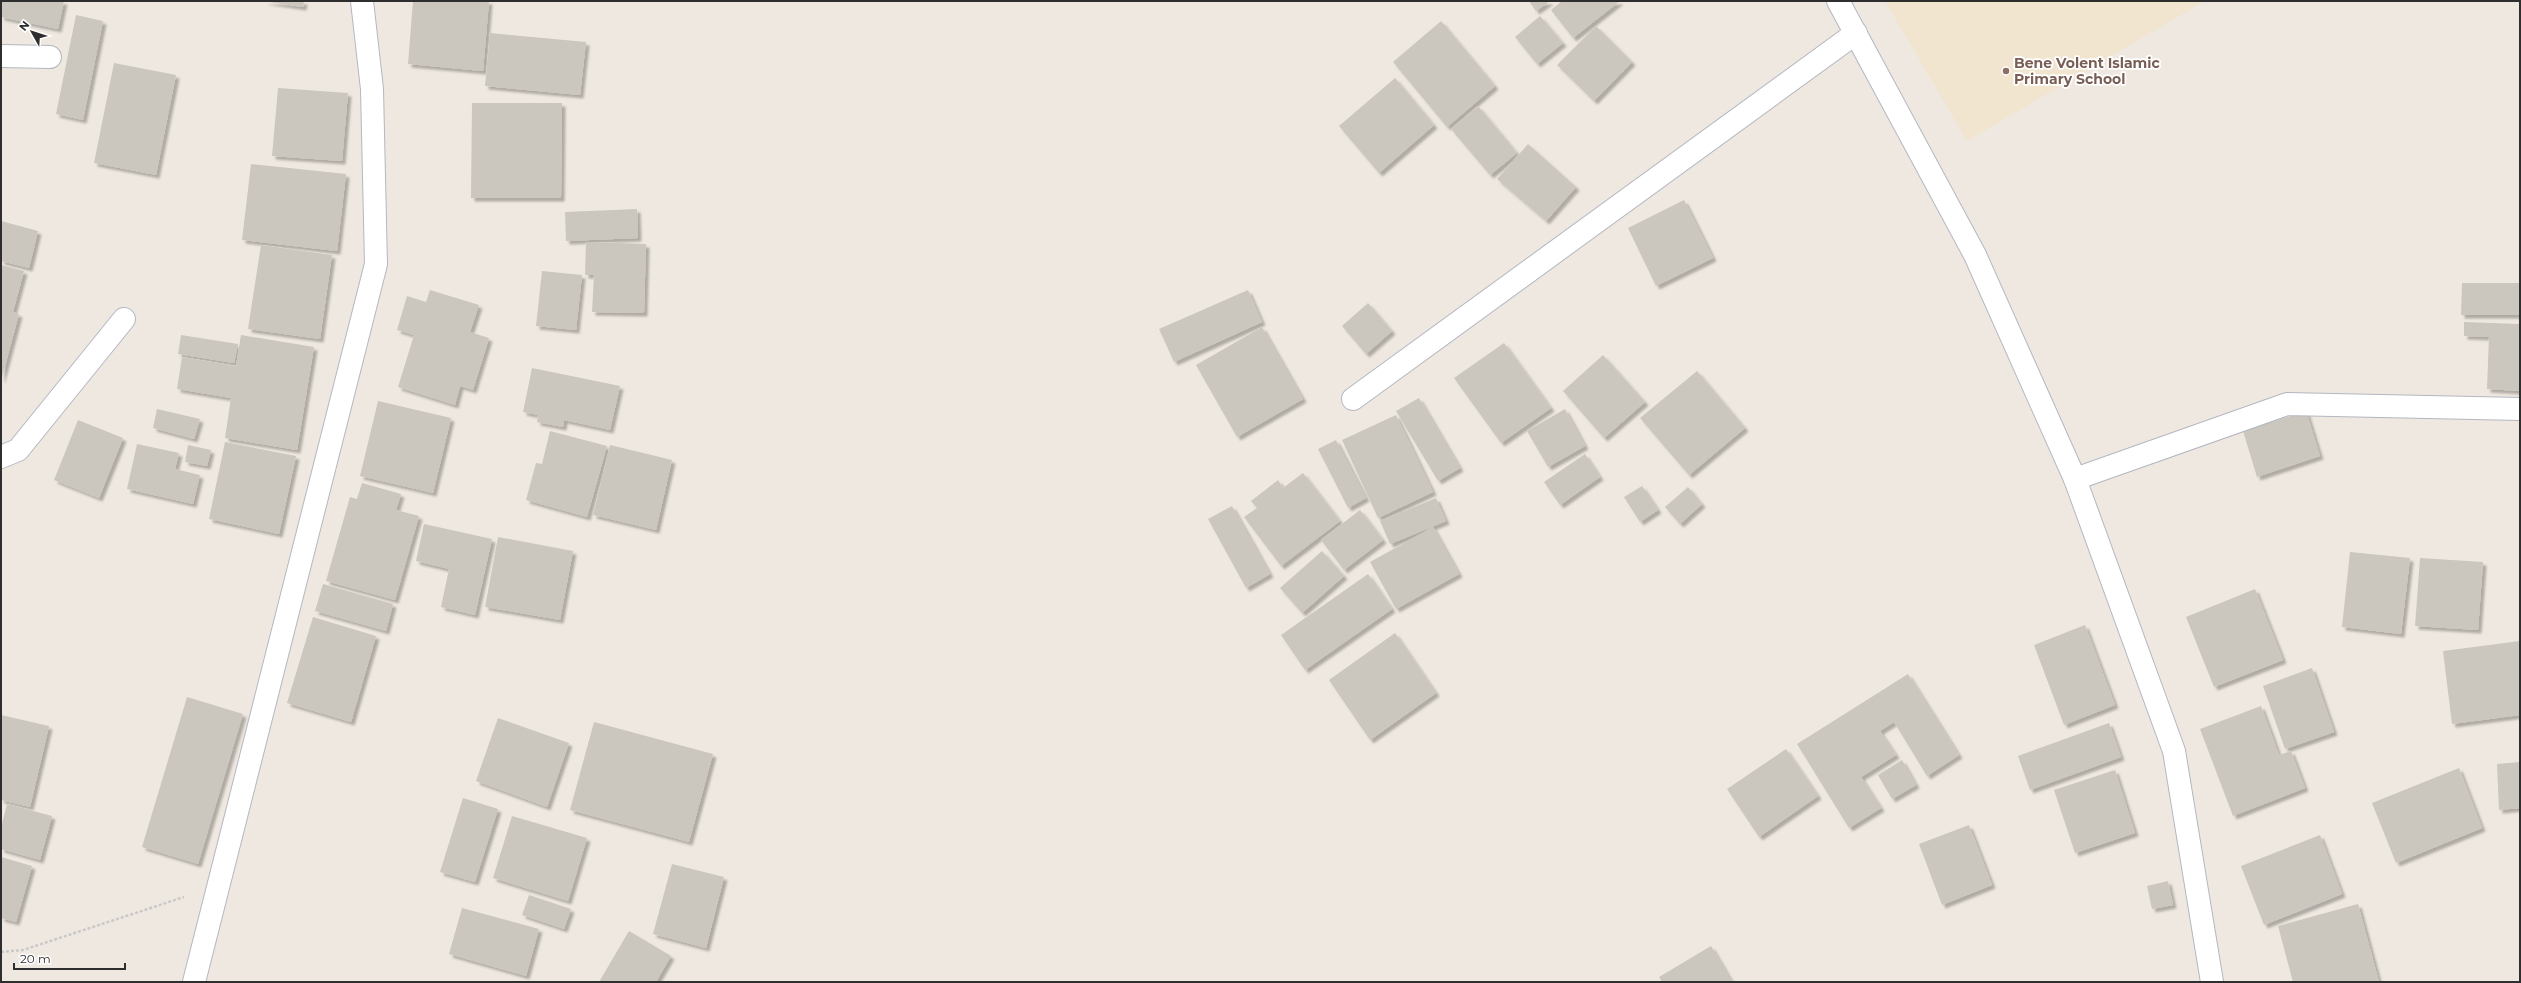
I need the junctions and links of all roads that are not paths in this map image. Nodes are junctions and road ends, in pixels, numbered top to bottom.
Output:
1 (362, 1) edge
2 (1838, 1) edge
3 (1856, 32) junction
4 (1, 56) edge
5 (50, 57) dead end
6 (124, 320) dead end
7 (1353, 399) dead end
8 (2520, 409) edge
9 (1, 457) edge
10 (2074, 479) junction
11 (194, 982) edge
12 (2212, 982) edge

1 - 11 street
2 - 3 street
3 - 7 street
3 - 10 street
4 - 5 street
6 - 9 street
8 - 10 street
10 - 12 street

